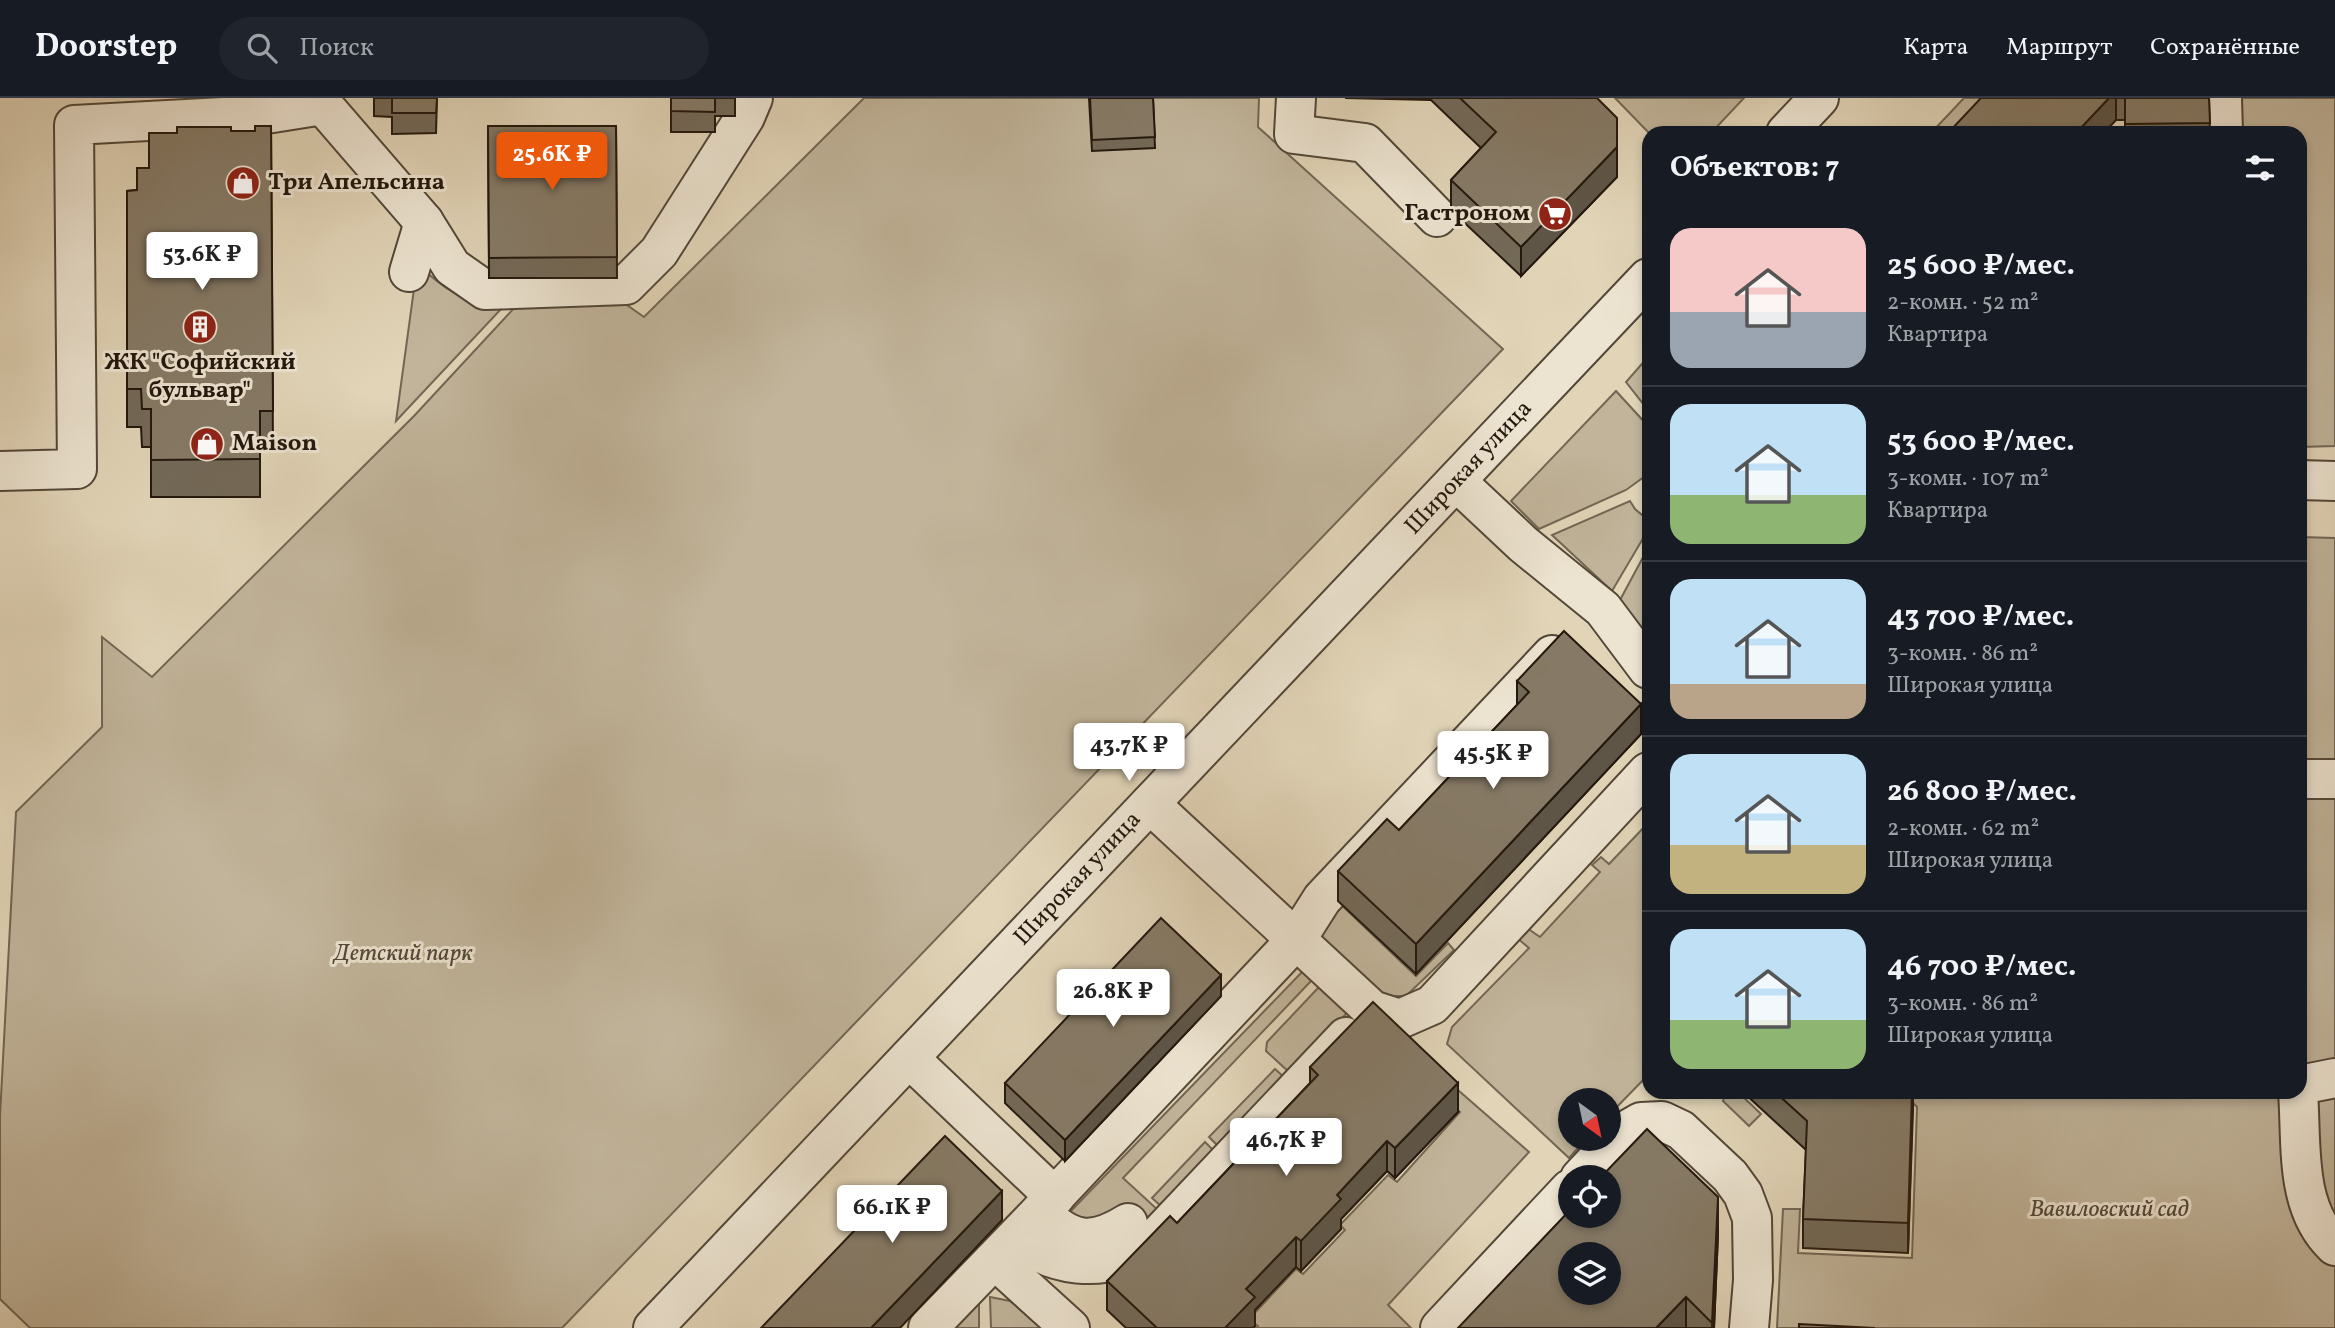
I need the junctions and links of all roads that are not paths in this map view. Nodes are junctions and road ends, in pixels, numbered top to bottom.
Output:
1 (753, 98) edge
2 (1296, 98) edge
3 (1819, 98) edge
4 (2222, 98) edge
5 (323, 102) edge
6 (1793, 126) edge
7 (2223, 126) edge
8 (1437, 217) dead end
9 (424, 222) junction
10 (409, 272) dead end
11 (1642, 284) edge
12 (0, 471) edge
13 (2307, 480) edge
14 (2335, 481) edge
15 (1457, 482) junction
16 (1554, 654) edge
17 (1642, 661) edge
18 (1642, 778) edge
19 (2307, 779) edge
20 (2335, 779) edge
21 (1150, 804) junction
22 (1296, 940) junction
23 (1372, 1010) junction
24 (909, 1058) junction
25 (2335, 1078) edge
26 (2307, 1084) edge
27 (2298, 1099) edge
28 (1592, 1165) edge
29 (1558, 1202) edge
30 (1128, 1223) dead end
31 (1027, 1226) junction
32 (2335, 1246) edge
33 (653, 1328) edge
34 (928, 1328) edge
35 (1070, 1328) edge
36 (1440, 1328) edge
37 (1749, 1328) edge

1 - 9 street
2 - 8 street
3 - 6 street
4 - 7 street
5 - 9 street
5 - 12 street
9 - 10 street
11 - 15 street, Широкая улица
13 - 14 street
15 - 17 street
15 - 21 street, Широкая улица
16 - 22 street
18 - 23 street
19 - 20 street
21 - 22 street
21 - 24 street, Широкая улица
22 - 23 street
22 - 31 street
23 - 31 street
24 - 31 street
24 - 33 street, Широкая улица
25 - 26 street
27 - 32 street
28 - 37 street
29 - 36 street
30 - 31 street
31 - 34 street
31 - 35 street

